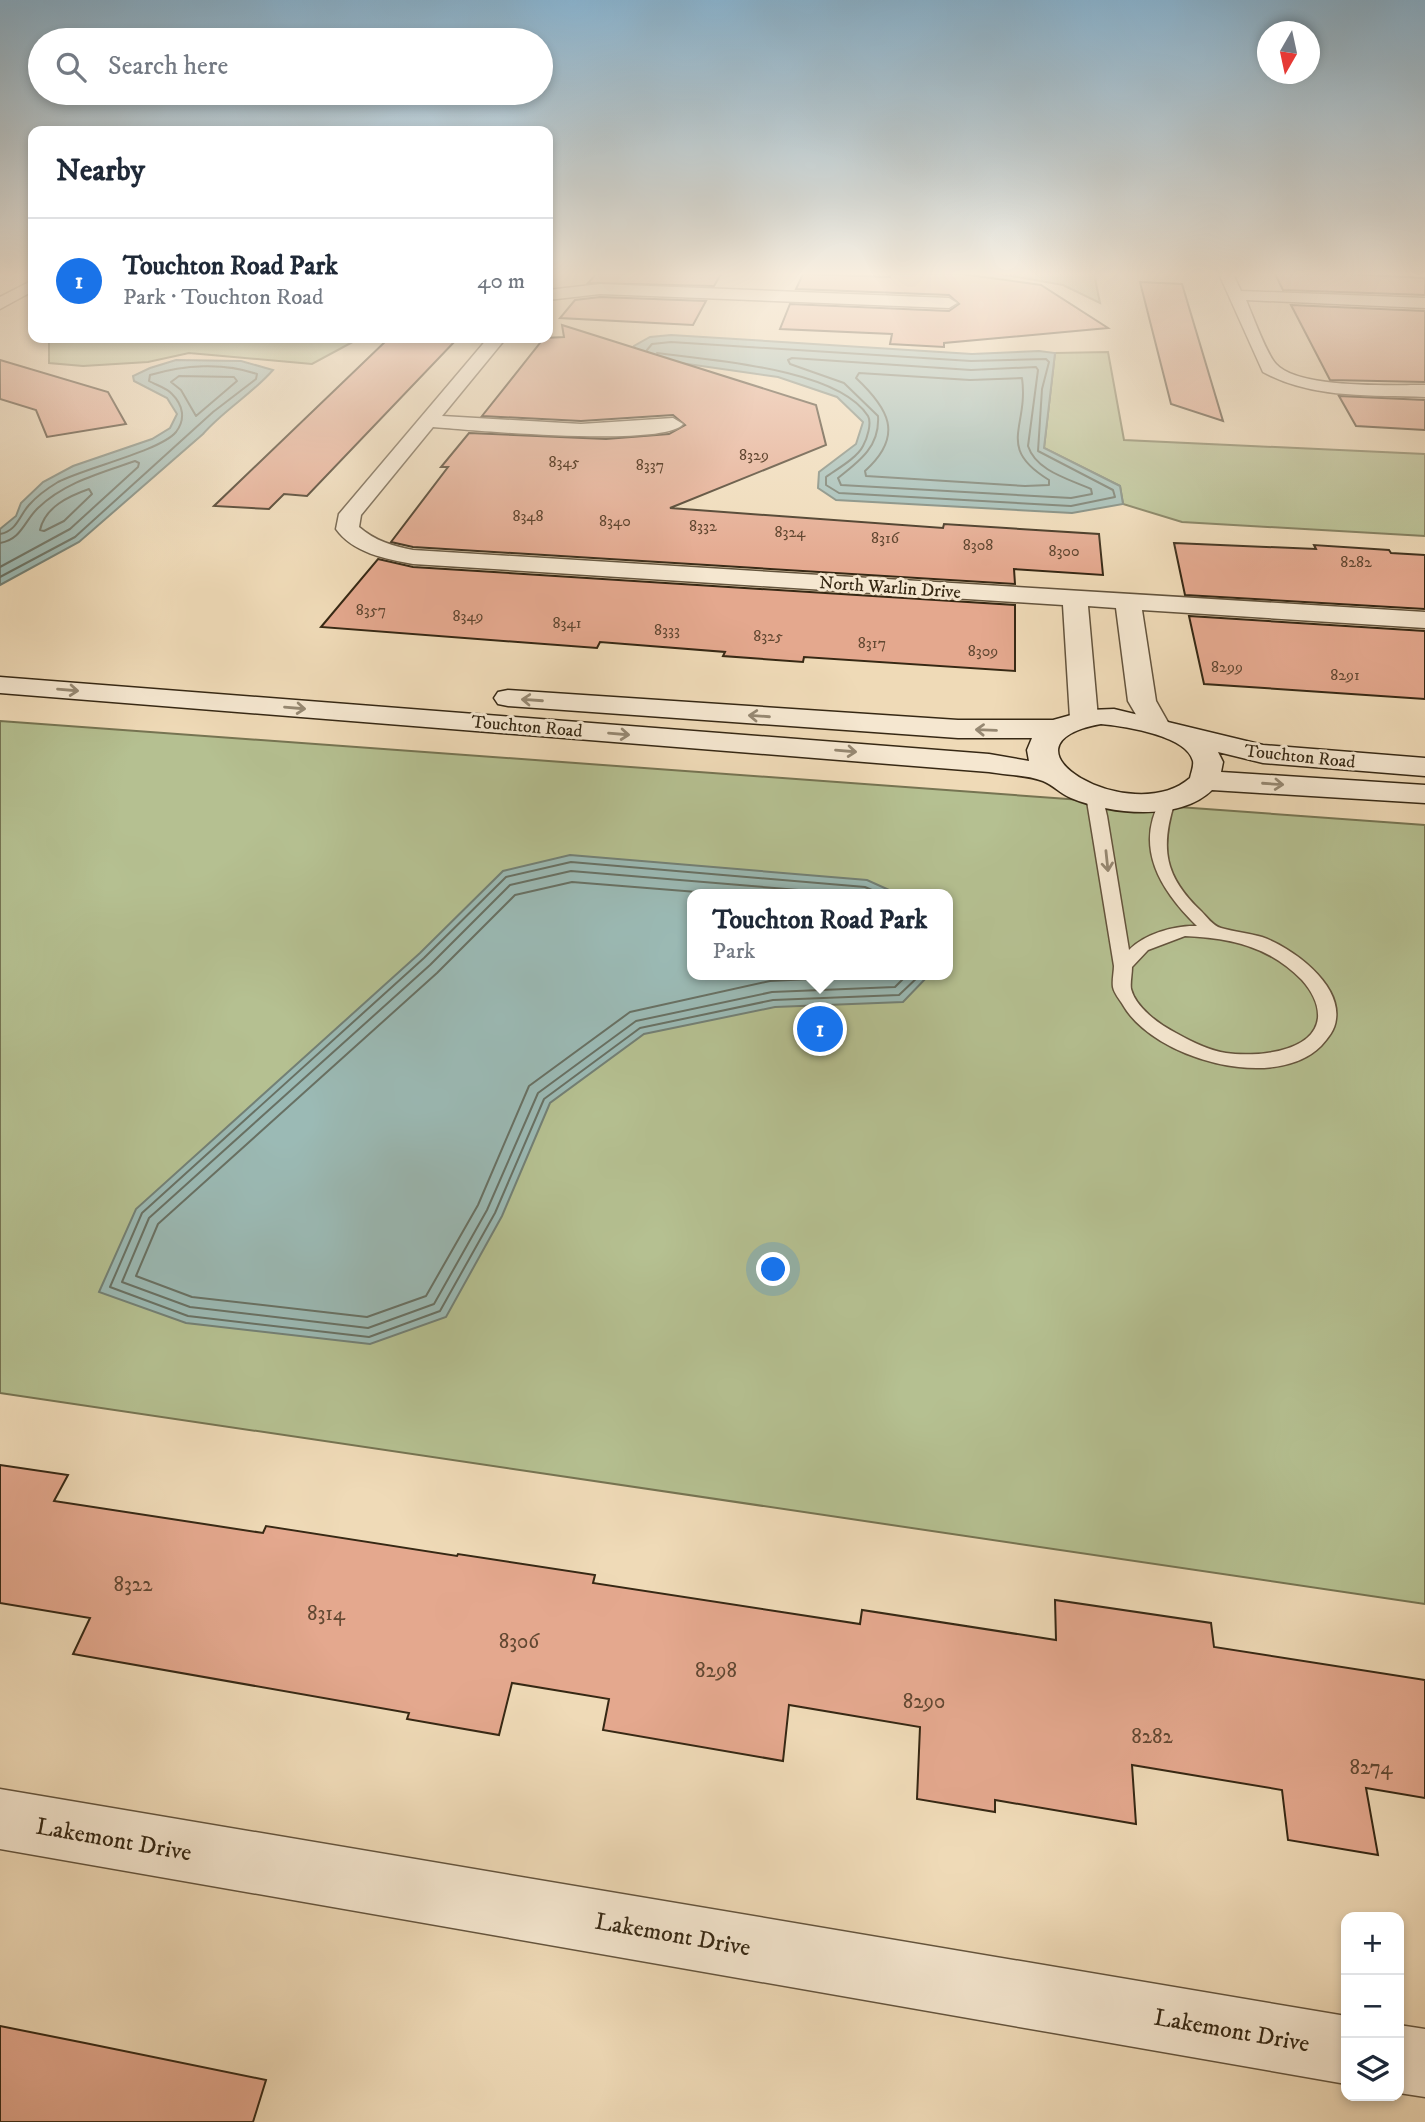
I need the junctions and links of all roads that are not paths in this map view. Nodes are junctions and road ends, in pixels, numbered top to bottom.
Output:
1 (467, 373) edge
2 (1279, 373) edge
3 (1425, 391) edge
4 (427, 421) junction
5 (673, 424) dead end
6 (1075, 598) junction
7 (1128, 601) junction
8 (1425, 620) edge
9 (1107, 657) junction
10 (0, 661) edge
11 (0, 685) edge
12 (366, 688) dead end
13 (477, 696) dead end
14 (1084, 718) junction
15 (1166, 728) junction
16 (1054, 729) junction
17 (1425, 767) edge
18 (1054, 774) junction
19 (1205, 780) junction
20 (1094, 794) junction
21 (1425, 794) edge
22 (1167, 801) junction
23 (1213, 932) junction
24 (1123, 965) junction
25 (0, 1819) edge
26 (1341, 2049) edge
27 (1404, 2060) edge
28 (1425, 2063) edge

1 - 4 street
2 - 3 street
4 - 5 street
4 - 6 street, North Warlin Drive
6 - 7 street, North Warlin Drive
6 - 9 street
7 - 8 street, North Warlin Drive
7 - 9 street
9 - 14 street
9 - 15 street
10 - 12 street
11 -> 18 street, Touchton Road
16 -> 13 street, Touchton Road
14 - 15 street, Touchton Road
14 - 16 street, Touchton Road
15 - 17 street, Touchton Road
15 - 19 street, Touchton Road
16 - 18 street
18 - 20 street, Touchton Road
19 -> 21 street, Touchton Road
19 - 22 street, Touchton Road
20 - 22 street, Touchton Road
20 -> 24 lane
22 - 23 lane
23 - 24 lane
23 - 24 lane
25 - 26 street, Lakemont Drive
27 - 28 street

